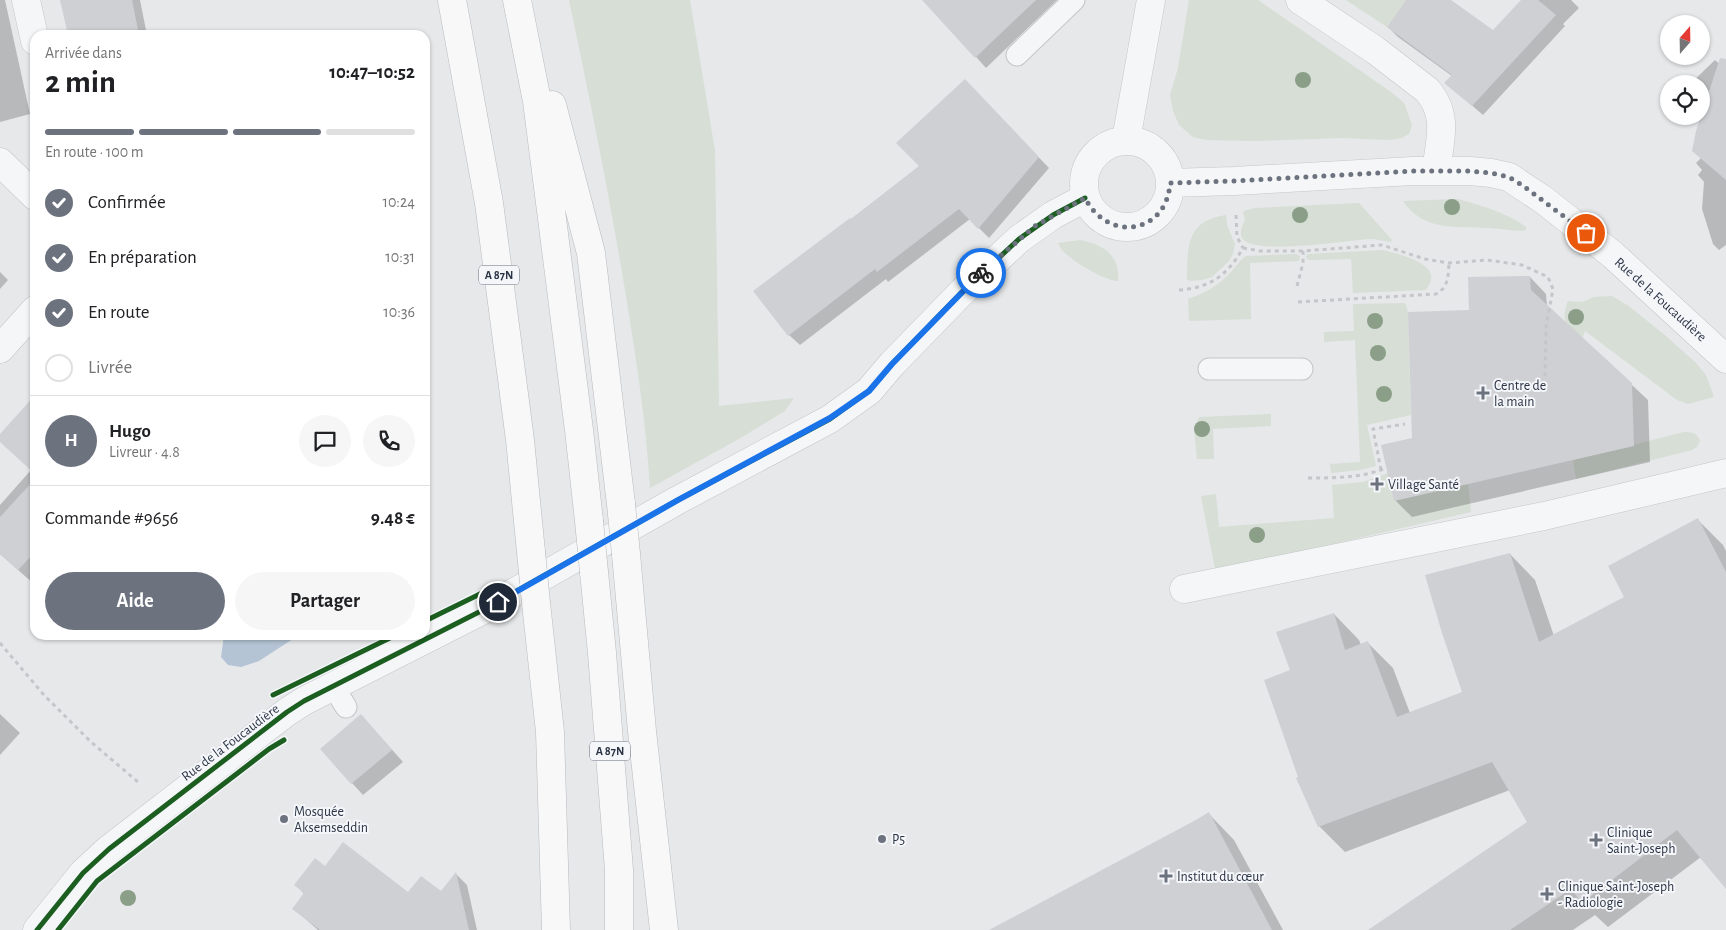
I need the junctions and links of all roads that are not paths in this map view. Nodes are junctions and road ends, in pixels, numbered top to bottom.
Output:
1 (26, 0) edge
2 (452, 0) edge
3 (517, 0) edge
4 (524, 0) edge
5 (1074, 0) edge
6 (1151, 0) edge
7 (1300, 0) edge
8 (33, 30) edge
9 (1017, 55) dead end
10 (1126, 140) junction
11 (0, 162) edge
12 (1436, 171) junction
13 (1170, 183) junction
14 (30, 191) edge
15 (1085, 198) junction
16 (30, 316) edge
17 (0, 349) edge
18 (1726, 359) edge
19 (1209, 369) dead end
20 (1302, 369) dead end
21 (1726, 473) edge
22 (1184, 589) dead end
23 (556, 928) edge
24 (37, 930) edge
25 (619, 930) edge
26 (664, 930) edge

1 - 8 street
2 - 23 highway, A 87N, bridge
3 - 25 highway, A 87N, bridge
4 - 26 highway, bridge
5 - 9 lane
6 - 10 street
7 - 12 street
10 - 13 street
10 - 15 street
11 - 14 street
12 - 13 street, Rue de la Foucaudière
12 - 18 street, Rue de la Foucaudière
13 - 15 street
15 - 24 street, Rue de la Foucaudière
16 - 17 street
19 - 20 lane
21 - 22 street

